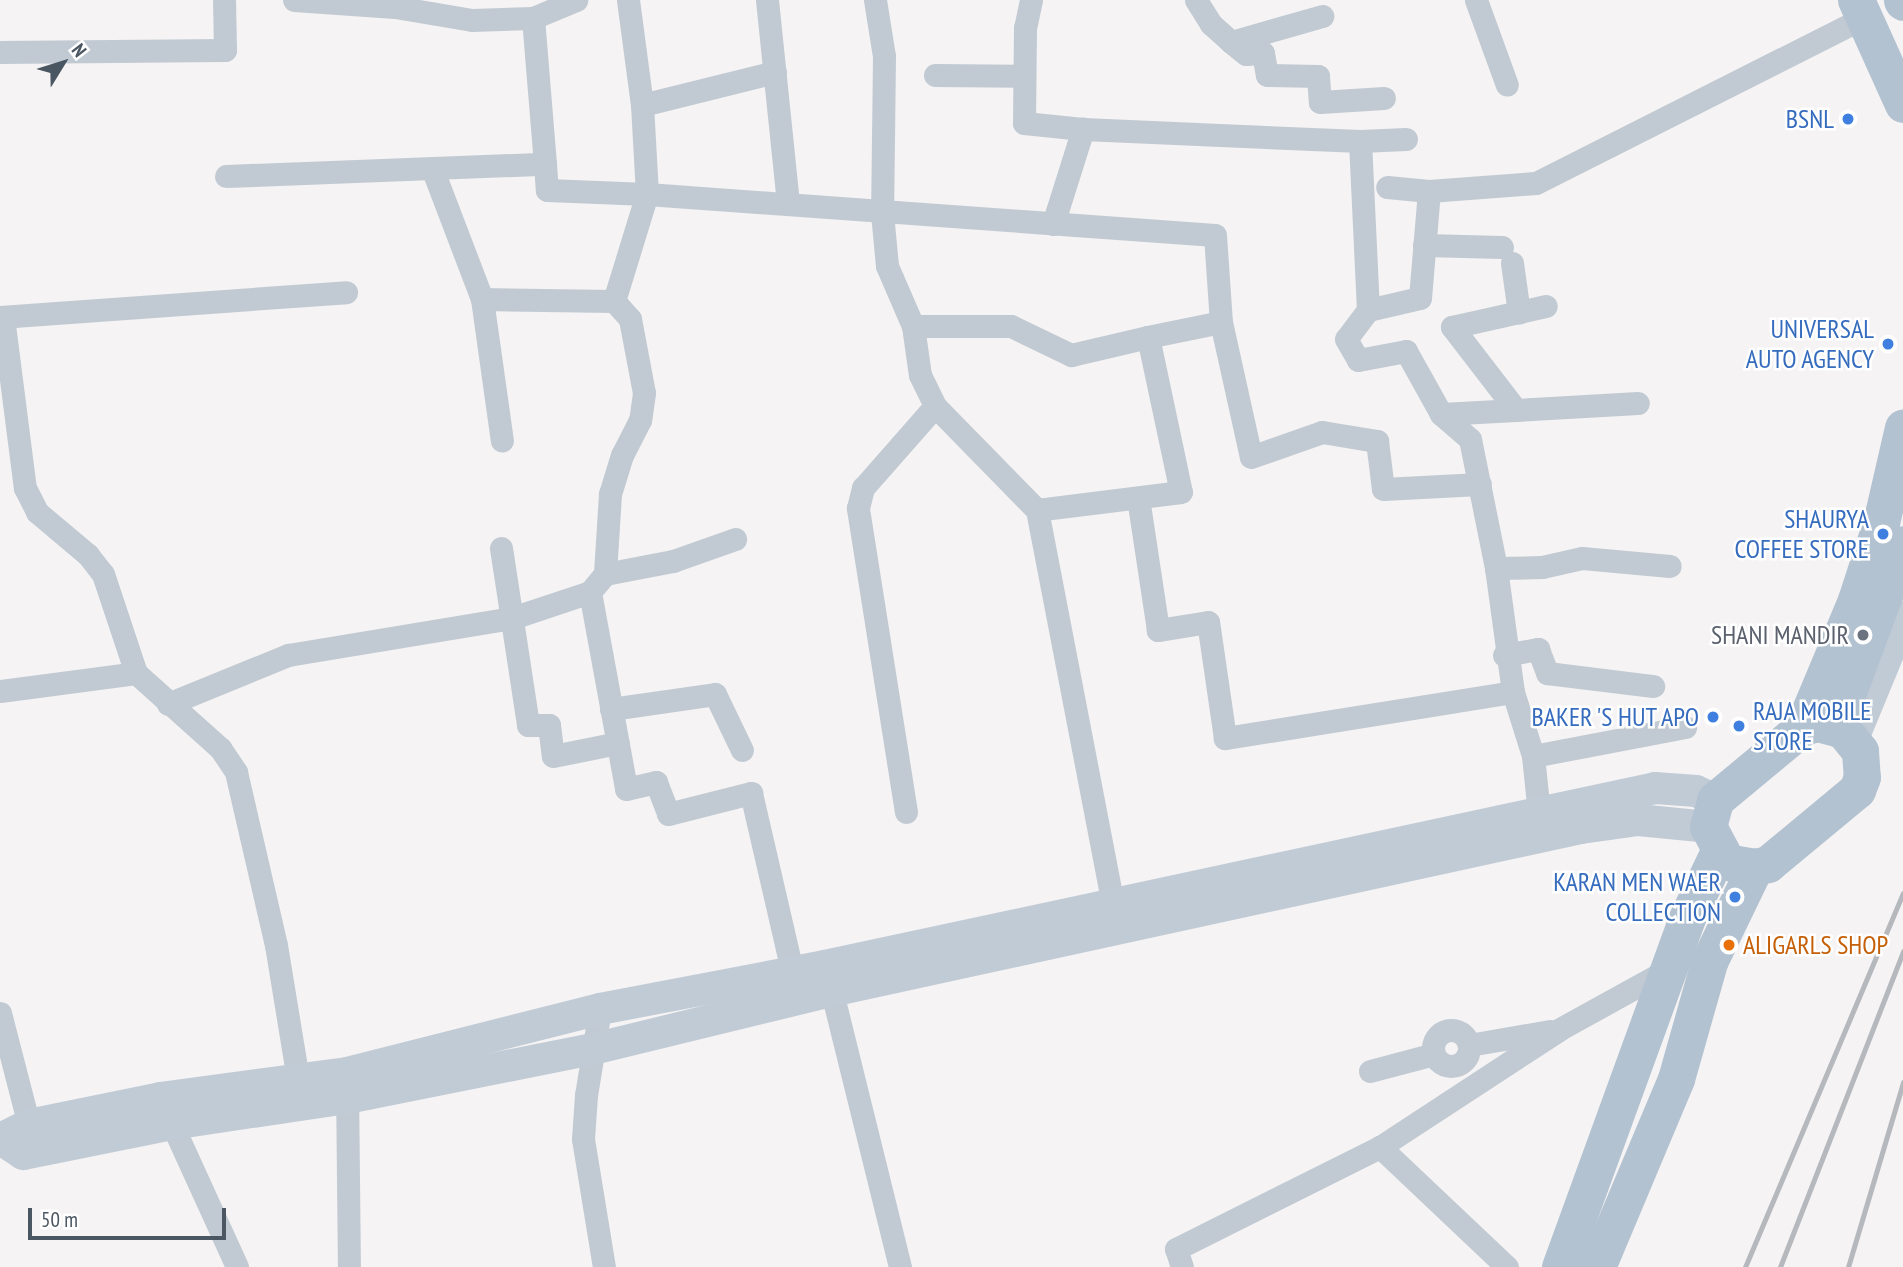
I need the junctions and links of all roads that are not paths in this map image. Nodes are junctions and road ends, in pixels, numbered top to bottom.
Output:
1 (224, 0) edge
2 (294, 0) edge
3 (576, 0) edge
4 (628, 0) edge
5 (767, 0) edge
6 (875, 0) edge
7 (1031, 0) edge
8 (1196, 0) edge
9 (1476, 0) edge
10 (1861, 8) edge
11 (1322, 16) dead end
12 (533, 18) junction
13 (1231, 42) junction
14 (0, 52) edge
15 (775, 72) junction
16 (935, 75) dead end
17 (1024, 76) junction
18 (1507, 85) dead end
19 (1384, 98) dead end
20 (1903, 104) edge
21 (642, 105) junction
22 (1083, 130) junction
23 (1406, 139) dead end
24 (1360, 141) junction
25 (545, 164) junction
26 (432, 168) junction
27 (226, 176) dead end
28 (1387, 187) dead end
29 (1429, 191) junction
30 (647, 194) junction
31 (788, 202) junction
32 (882, 213) junction
33 (1053, 225) junction
34 (1424, 245) junction
35 (346, 292) dead end
36 (482, 299) junction
37 (614, 301) junction
38 (1546, 306) dead end
39 (1368, 310) junction
40 (1520, 313) junction
41 (1, 317) edge
42 (1222, 323) junction
43 (913, 326) junction
44 (1149, 337) junction
45 (1638, 403) dead end
46 (935, 407) junction
47 (1516, 410) junction
48 (1441, 414) junction
49 (1903, 428) edge
50 (502, 441) dead end
51 (1480, 484) junction
52 (1138, 498) junction
53 (1037, 510) junction
54 (735, 539) dead end
55 (1903, 544) edge
56 (501, 548) dead end
57 (1670, 566) dead end
58 (1496, 568) junction
59 (597, 583) junction
60 (1903, 617) edge
61 (512, 618) junction
62 (1504, 655) junction
63 (136, 673) junction
64 (1903, 673) edge
65 (1653, 686) dead end
66 (0, 691) edge
67 (1513, 692) junction
68 (168, 704) junction
69 (611, 709) junction
70 (1685, 727) dead end
71 (1838, 740) junction
72 (618, 743) junction
73 (742, 750) dead end
74 (1533, 756) junction
75 (906, 812) dead end
76 (1539, 813) junction
77 (1714, 826) junction
78 (1755, 867) junction
79 (1113, 906) junction
80 (792, 970) junction
81 (1667, 970) junction
82 (828, 979) junction
83 (600, 1009) junction
84 (0, 1013) edge
85 (1560, 1029) junction
86 (593, 1049) junction
87 (1370, 1071) dead end
88 (298, 1080) junction
89 (347, 1085) junction
90 (166, 1111) junction
91 (29, 1125) junction
92 (1, 1139) edge
93 (1380, 1147) junction
94 (237, 1267) edge
95 (349, 1267) edge
96 (604, 1267) edge
97 (900, 1267) edge
98 (1182, 1267) edge
99 (1507, 1267) edge
100 (1560, 1267) edge
101 (1597, 1267) edge

1 - 14 street
2 - 12 street
3 - 12 street
4 - 21 street
5 - 15 street
6 - 32 street
7 - 17 street
8 - 13 street
9 - 18 street
10 - 20 main road
10 - 29 street
11 - 13 street
12 - 25 street
13 - 19 street
15 - 21 street
15 - 31 street
16 - 17 street
17 - 22 street
21 - 30 street
22 - 24 street
22 - 33 street
23 - 24 street
24 - 39 street
25 - 26 street
25 - 30 street
26 - 27 street
26 - 36 street
28 - 29 street
29 - 34 street
30 - 31 street
30 - 37 street
31 - 32 street
32 - 33 street
32 - 43 street
33 - 42 street
34 - 39 street
34 - 40 street
35 - 41 street
36 - 37 street
36 - 50 street
37 - 59 street
38 - 40 street
39 - 48 street
40 - 47 street
41 - 63 street
42 - 44 street
42 - 51 street
43 - 44 street
43 - 46 street
44 - 52 street
45 - 47 street
46 - 53 street
46 - 75 street
47 - 48 street
48 - 51 street
49 - 71 main road
51 - 58 street
52 - 53 street
52 - 67 street
53 - 79 street
54 - 59 street
55 - 71 main road
56 - 61 street
57 - 58 street
58 - 62 street
59 - 61 street
59 - 69 street
60 - 71 street
61 - 68 street
61 - 72 street
62 - 65 street
62 - 67 street
63 - 66 street
63 - 68 street
64 - 71 street
67 - 74 street
68 - 88 street
69 - 72 street
69 - 73 street
70 - 74 street
71 - 77 main road
71 - 78 main road
72 - 80 street
74 - 76 street
76 - 77 street
76 - 79 street
77 - 78 main road
77 - 81 main road
77 - 82 street
78 - 101 main road
79 - 82 street
80 - 82 street
80 - 83 street
81 - 85 street
81 - 100 main road
82 - 86 street
82 - 97 street
83 - 86 street
83 - 89 street
84 - 91 street
85 - 87 street
85 - 93 street
86 - 89 street
86 - 96 street
88 - 89 street
88 - 90 street
89 - 90 street
89 - 95 street
90 - 91 street
90 - 92 street
90 - 94 street
91 - 92 street
93 - 98 street
93 - 99 street

